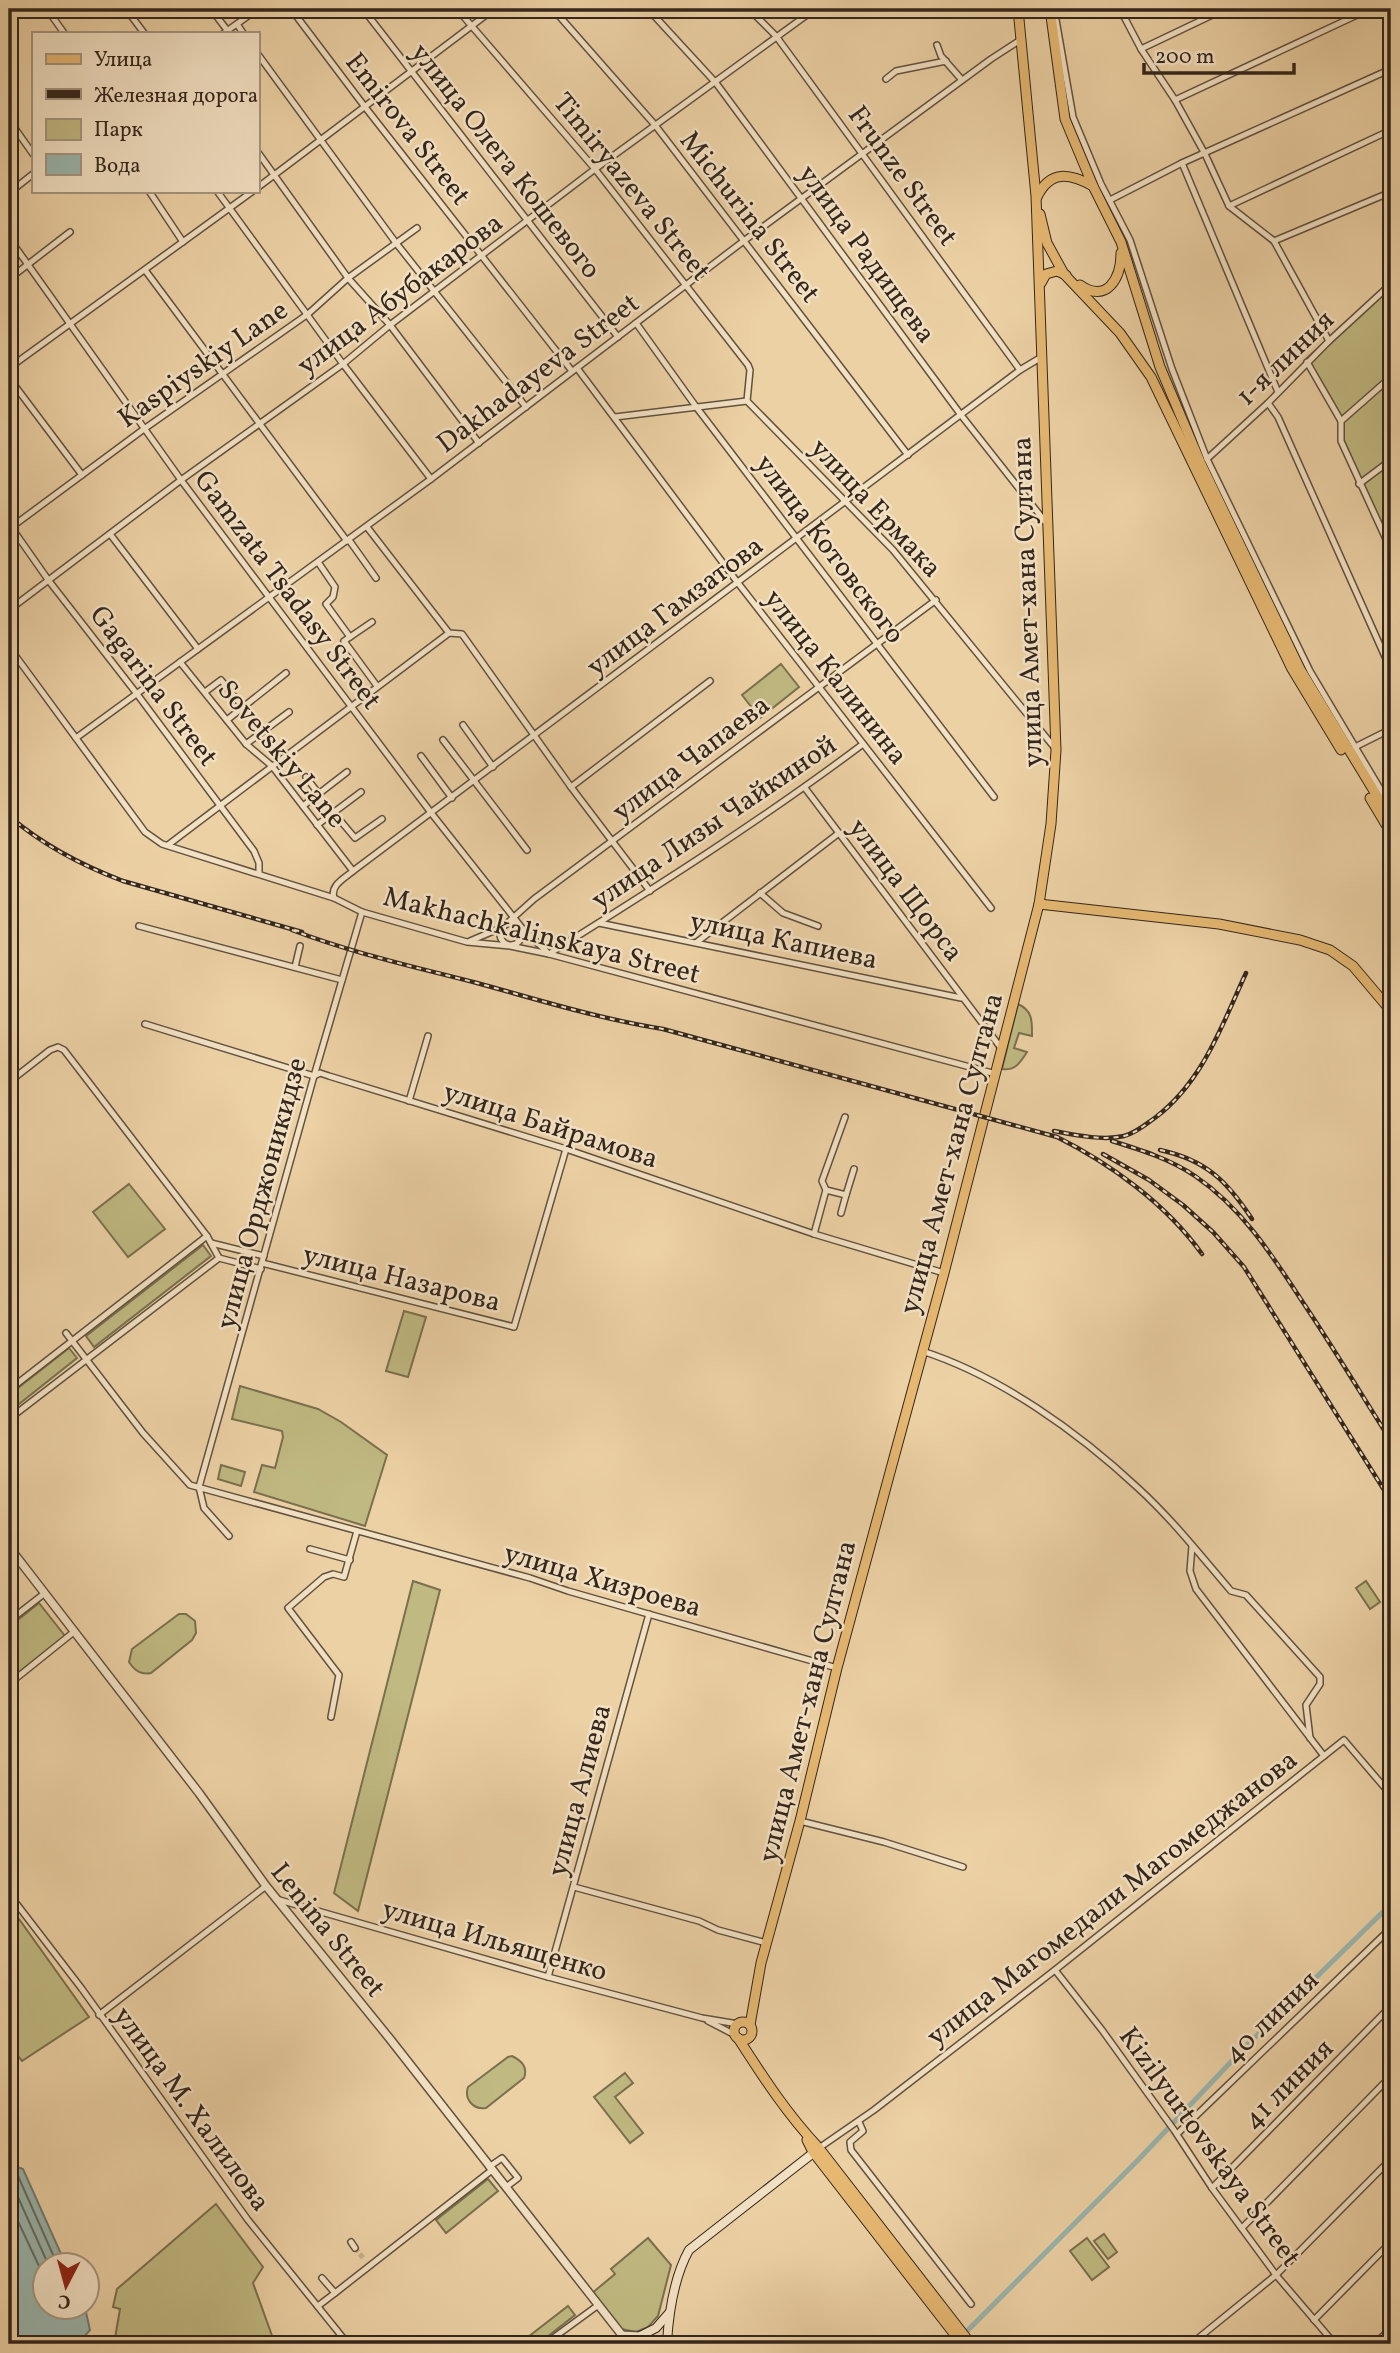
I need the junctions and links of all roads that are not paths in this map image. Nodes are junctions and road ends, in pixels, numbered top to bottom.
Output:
1 (47, 9) edge
2 (126, 9) edge
3 (211, 9) edge
4 (257, 9) edge
5 (291, 9) edge
6 (363, 9) edge
7 (457, 9) edge
8 (494, 9) edge
9 (553, 9) edge
10 (648, 9) edge
11 (749, 9) edge
12 (815, 9) edge
13 (1017, 9) edge
14 (1129, 9) edge
15 (1225, 9) edge
16 (1370, 9) edge
17 (1121, 11) edge
18 (1054, 12) edge
19 (237, 24) junction
20 (471, 26) junction
21 (63, 32) edge
22 (143, 32) edge
23 (225, 32) edge
24 (242, 32) edge
25 (776, 36) junction
26 (1022, 39) junction
27 (937, 45) dead end
28 (1141, 49) junction
29 (259, 56) edge
30 (946, 61) junction
31 (1391, 69) edge
32 (411, 72) junction
33 (886, 79) dead end
34 (962, 80) junction
35 (716, 83) junction
36 (1175, 100) junction
37 (365, 107) junction
38 (9, 120) edge
39 (655, 125) junction
40 (1391, 130) edge
41 (319, 140) junction
42 (32, 153) edge
43 (862, 153) junction
44 (1205, 154) junction
45 (259, 155) edge
46 (1182, 163) junction
47 (595, 169) junction
48 (32, 175) edge
49 (275, 175) junction
50 (1093, 186) junction
51 (259, 187) edge
52 (150, 192) edge
53 (217, 192) edge
54 (252, 192) edge
55 (1391, 192) edge
56 (9, 193) edge
57 (1037, 196) junction
58 (802, 198) junction
59 (1110, 200) junction
60 (1229, 206) junction
61 (229, 208) junction
62 (529, 220) junction
63 (417, 228) dead end
64 (70, 232) dead end
65 (9, 238) edge
66 (745, 240) junction
67 (1274, 241) junction
68 (183, 242) junction
69 (1121, 242) junction
70 (396, 243) junction
71 (482, 257) junction
72 (29, 264) junction
73 (145, 270) junction
74 (1065, 274) junction
75 (348, 278) junction
76 (9, 279) edge
77 (687, 285) junction
78 (1391, 285) edge
79 (435, 291) junction
80 (1040, 296) junction
81 (308, 314) junction
82 (636, 323) junction
83 (71, 325) junction
84 (390, 325) junction
85 (618, 337) junction
86 (1329, 341) junction
87 (1040, 358) junction
88 (1307, 362) junction
89 (343, 364) junction
90 (9, 369) edge
91 (575, 369) junction
92 (1020, 370) junction
93 (221, 374) junction
94 (1391, 377) edge
95 (9, 378) edge
96 (1278, 392) junction
97 (747, 401) junction
98 (1268, 403) junction
99 (526, 407) junction
100 (697, 408) junction
101 (961, 415) junction
102 (615, 417) junction
103 (1341, 421) junction
104 (259, 424) junction
105 (144, 429) junction
106 (479, 443) junction
107 (908, 455) junction
108 (1207, 459) junction
109 (1391, 460) edge
110 (82, 475) junction
111 (431, 479) junction
112 (181, 480) junction
113 (1359, 484) junction
114 (846, 502) junction
115 (1048, 526) junction
116 (10, 527) edge
117 (367, 527) junction
118 (110, 534) junction
119 (1389, 536) edge
120 (797, 539) junction
121 (348, 540) junction
122 (1391, 550) edge
123 (318, 562) junction
124 (376, 578) dead end
125 (49, 581) junction
126 (738, 583) junction
127 (271, 597) junction
128 (936, 600) junction
129 (9, 610) edge
130 (372, 622) dead end
131 (449, 633) junction
132 (350, 637) junction
133 (876, 643) junction
134 (9, 648) edge
135 (198, 649) junction
136 (180, 662) junction
137 (1391, 670) edge
138 (286, 673) dead end
139 (710, 681) dead end
140 (377, 686) junction
141 (818, 686) junction
142 (205, 692) junction
143 (137, 694) junction
144 (352, 706) junction
145 (243, 707) junction
146 (289, 712) dead end
147 (227, 720) junction
148 (463, 725) dead end
149 (1391, 729) edge
150 (534, 737) junction
151 (76, 738) junction
152 (443, 740) dead end
153 (246, 744) junction
154 (863, 744) junction
155 (1355, 747) junction
156 (1056, 750) junction
157 (421, 756) dead end
158 (272, 766) junction
159 (493, 768) junction
160 (347, 772) dead end
161 (306, 777) dead end
162 (474, 782) junction
163 (571, 787) junction
164 (805, 788) junction
165 (361, 792) dead end
166 (318, 793) junction
167 (994, 797) dead end
168 (452, 798) junction
169 (219, 806) junction
170 (303, 806) junction
171 (1391, 807) edge
172 (334, 813) junction
173 (432, 814) junction
174 (382, 819) dead end
175 (1391, 819) edge
176 (317, 825) junction
177 (839, 833) junction
178 (1391, 833) edge
179 (611, 842) junction
180 (168, 845) junction
181 (527, 850) dead end
182 (353, 871) junction
183 (259, 874) junction
184 (650, 891) junction
185 (760, 893) junction
186 (334, 898) junction
187 (1039, 904) junction
188 (991, 908) dead end
189 (362, 912) junction
190 (514, 917) junction
191 (599, 923) junction
192 (139, 926) dead end
193 (503, 926) junction
194 (818, 926) dead end
195 (522, 928) junction
196 (467, 942) junction
197 (696, 942) junction
198 (300, 946) dead end
199 (510, 946) junction
200 (549, 954) junction
201 (295, 967) junction
202 (342, 980) junction
203 (961, 998) junction
204 (1391, 1011) edge
205 (145, 1024) dead end
206 (428, 1037) dead end
207 (1001, 1048) junction
208 (996, 1074) junction
209 (314, 1076) junction
210 (9, 1082) edge
211 (409, 1101) junction
212 (845, 1116) dead end
213 (566, 1149) junction
214 (854, 1169) dead end
215 (826, 1189) junction
216 (846, 1195) junction
217 (841, 1213) dead end
218 (814, 1234) junction
219 (207, 1236) junction
220 (211, 1243) junction
221 (219, 1258) junction
222 (263, 1263) junction
223 (944, 1273) junction
224 (66, 1333) dead end
225 (72, 1342) junction
226 (922, 1351) junction
227 (85, 1359) junction
228 (9, 1390) edge
229 (9, 1419) edge
230 (199, 1487) junction
231 (357, 1531) junction
232 (229, 1536) dead end
233 (1192, 1546) junction
234 (9, 1547) edge
235 (310, 1549) dead end
236 (350, 1560) junction
237 (45, 1593) junction
238 (649, 1614) junction
239 (9, 1620) edge
240 (75, 1631) junction
241 (837, 1668) junction
242 (9, 1684) edge
243 (331, 1717) dead end
244 (1310, 1738) junction
245 (1324, 1756) junction
246 (1391, 1795) edge
247 (800, 1821) junction
248 (963, 1867) dead end
249 (266, 1886) junction
250 (574, 1887) junction
251 (9, 1894) edge
252 (276, 1899) junction
253 (1391, 1928) edge
254 (766, 1943) junction
255 (1055, 1970) junction
256 (548, 1977) junction
257 (1391, 2006) edge
258 (99, 2015) junction
259 (702, 2018) junction
260 (745, 2027) junction
261 (737, 2036) junction
262 (753, 2062) junction
263 (1391, 2076) edge
264 (859, 2122) junction
265 (1176, 2132) junction
266 (816, 2150) junction
267 (1391, 2159) edge
268 (490, 2169) junction
269 (506, 2187) junction
270 (1212, 2188) junction
271 (1242, 2228) junction
272 (351, 2242) dead end
273 (1391, 2242) edge
274 (355, 2248) tunnel mouth
275 (364, 2259) tunnel mouth
276 (369, 2266) junction
277 (1276, 2275) junction
278 (323, 2278) dead end
279 (335, 2293) junction
280 (971, 2304) dead end
281 (318, 2306) junction
282 (597, 2306) junction
283 (670, 2311) junction
284 (1314, 2320) junction
285 (1391, 2329) edge
286 (650, 2332) junction
287 (621, 2335) junction
288 (638, 2340) edge
289 (965, 2342) edge
290 (667, 2343) edge
291 (348, 2344) edge
292 (545, 2344) edge
293 (629, 2344) edge
294 (1192, 2344) edge
295 (1335, 2344) edge
296 (1374, 2344) edge

1 - 21 street
2 - 22 street
3 - 23 street
4 - 19 street
5 - 37 street, Emirova Street
6 - 32 street, улица Олега Кошевого
7 - 20 street, Timiryazeva Street
8 - 20 street
9 - 39 street, Michurina Street
10 - 35 street, улица Радищева
11 - 25 street, Frunze Street
12 - 25 street, улица Абубакарова
13 - 26 main road
14 - 17 street
15 - 28 street
16 - 36 street
17 - 28 street
18 - 50 main road
18 - 59 street
19 - 23 street
19 - 24 street
20 - 32 street
20 - 47 street, Timiryazeva Street
25 - 35 street, улица Абубакарова
25 - 43 street, Frunze Street
26 - 34 street, Dakhadayeva Street
26 - 57 main road
27 - 30 street
28 - 36 street
29 - 41 street
30 - 33 street
30 - 34 street
31 - 44 street
32 - 37 street
32 - 62 street, улица Олега Кошевого
34 - 43 street, Dakhadayeva Street
35 - 39 street, улица Абубакарова
35 - 58 street, улица Радищева
36 - 44 street
37 - 41 street
37 - 71 street, Emirova Street
38 - 42 street
39 - 47 street, улица Абубакарова
39 - 66 street, Michurina Street
40 - 60 street
41 - 49 street
41 - 70 street
43 - 58 street, Dakhadayeva Street
43 - 92 street, Frunze Street
44 - 46 street
44 - 60 street
45 - 49 street
46 - 59 street
46 - 96 street
47 - 62 street, улица Абубакарова
47 - 77 street, Timiryazeva Street
48 - 56 street
49 - 51 street
49 - 75 street
50 - 57 main road
50 - 69 main road
52 - 68 street
53 - 61 street
54 - 61 street
55 - 67 street
57 - 74 main road
57 - 80 main road, улица Амет-хана Султана
58 - 66 street, Dakhadayeva Street
58 - 101 street, улица Радищева
59 - 108 street
60 - 67 street
61 - 68 street
61 - 81 street
62 - 71 street, улица Абубакарова
62 - 85 street, улица Олега Кошевого
63 - 70 street, Kaspiyskiy Lane
64 - 72 street
65 - 72 street, Gamzata Tsadasy Street
66 - 77 street, Dakhadayeva Street
66 - 107 street, Michurina Street
67 - 86 street
68 - 73 street
69 - 74 main road
69 - 175 main road
70 - 75 street, Kaspiyskiy Lane
70 - 79 street
71 - 79 street, улица Абубакарова
71 - 91 street, Emirova Street
72 - 76 street
72 - 83 street, Gamzata Tsadasy Street
73 - 83 street
73 - 93 street
74 - 80 main road
74 - 178 main road
75 - 81 street, Kaspiyskiy Lane
75 - 84 street
77 - 82 street, Dakhadayeva Street
77 - 97 street, Timiryazeva Street
78 - 86 street, 1-я линия
79 - 84 street, улица Абубакарова
79 - 99 street
80 - 87 main road, улица Амет-хана Султана
81 - 89 street
81 - 93 street, Kaspiyskiy Lane
82 - 85 street, Dakhadayeva Street
82 - 100 street, улица Котовского
83 - 90 street
83 - 105 street, Gamzata Tsadasy Street
84 - 89 street, улица Абубакарова
84 - 106 street
85 - 91 street, Dakhadayeva Street
86 - 88 street, 1-я линия
87 - 92 street, улица Гамзатова
87 - 115 main road, улица Амет-хана Султана
88 - 96 street, 1-я линия
88 - 103 street
89 - 104 street, улица Абубакарова
89 - 111 street
91 - 99 street, Dakhadayeva Street
91 - 102 street, улица Калинина
92 - 101 street, улица Гамзатова
93 - 104 street
93 - 105 street, Kaspiyskiy Lane
94 - 103 street
95 - 110 street
96 - 98 street, 1-я линия
97 - 100 street
97 - 114 street, улица Ермака
98 - 108 street, 1-я линия
98 - 137 street
99 - 106 street, Dakhadayeva Street
100 - 102 street
100 - 120 street, улица Котовского
101 - 107 street, улица Гамзатова
101 - 115 street, улица Радищева
102 - 126 street, улица Калинина
103 - 113 street
104 - 112 street, улица Абубакарова
104 - 121 street
105 - 110 street, Kaspiyskiy Lane
105 - 112 street, Gamzata Tsadasy Street
106 - 111 street, Dakhadayeva Street
107 - 114 street, улица Гамзатова
108 - 155 street
109 - 113 street
110 - 116 street, Kaspiyskiy Lane
111 - 117 street, Dakhadayeva Street
112 - 118 street, улица Абубакарова
112 - 127 street, Gamzata Tsadasy Street
113 - 119 street
114 - 120 street, улица Гамзатова
114 - 128 street, улица Ермака
115 - 156 main road, улица Амет-хана Султана
116 - 125 street, Gagarina Street
117 - 121 street, Dakhadayeva Street
117 - 131 street
118 - 125 street, улица Абубакарова
118 - 135 street
119 - 122 street
120 - 126 street, улица Гамзатова
120 - 133 street, улица Котовского
121 - 123 street, Dakhadayeva Street
121 - 124 street
123 - 127 street, Dakhadayeva Street
123 - 132 street
125 - 129 street, улица Абубакарова
125 - 143 street, Gagarina Street
126 - 141 street, улица Калинина
126 - 150 street, улица Гамзатова
127 - 135 street, Dakhadayeva Street
127 - 144 street, Gamzata Tsadasy Street
128 - 133 street, улица Чапаева
128 - 156 street, улица Ермака
130 - 132 street
131 - 140 street
131 - 150 street
132 - 140 street
133 - 141 street, улица Чапаева
133 - 167 street, улица Котовского
134 - 151 street, Makhachkalinskaya Street
135 - 136 street, Dakhadayeva Street
136 - 142 street, Sovetskiy Lane
136 - 143 street, Dakhadayeva Street
138 - 145 street
139 - 163 street
140 - 144 street
141 - 154 street, улица Калинина
141 - 179 street, улица Чапаева
142 - 145 street
142 - 147 street, Sovetskiy Lane
143 - 151 street, Dakhadayeva Street
143 - 169 street, Gagarina Street
144 - 158 street
144 - 173 street, Gamzata Tsadasy Street
145 - 147 street
146 - 153 street
147 - 153 street, Sovetskiy Lane
148 - 159 street
149 - 155 street
150 - 159 street, улица Гамзатова
150 - 163 street
151 - 180 street, Makhachkalinskaya Street
152 - 162 street
153 - 158 street, Sovetskiy Lane
154 - 164 street, улица Лизы Чайкиной
154 - 188 street, улица Калинина
155 - 171 street
156 - 187 main road, улица Амет-хана Султана
157 - 168 street
158 - 169 street
158 - 170 street, Sovetskiy Lane
159 - 162 street, улица Гамзатова
160 - 166 street
161 - 166 street
162 - 168 street, улица Гамзатова
162 - 181 street
163 - 179 street
164 - 177 street, улица Щорса
164 - 184 street, улица Лизы Чайкиной
165 - 172 street
166 - 170 street
168 - 173 street, улица Гамзатова
169 - 180 street
169 - 183 street, Gagarina Street
170 - 176 street, Sovetskiy Lane
172 - 174 street
172 - 176 street
173 - 182 street, улица Гамзатова
173 - 190 street, Gamzata Tsadasy Street
176 - 182 street, Sovetskiy Lane
177 - 185 street
177 - 203 street, улица Щорса
179 - 184 street
179 - 190 street, улица Чапаева
180 - 183 street, Makhachkalinskaya Street
182 - 186 street, улица Гамзатова
183 - 186 street, Makhachkalinskaya Street
184 - 191 street, улица Лизы Чайкиной
185 - 194 street
185 - 197 street
186 - 189 street, Makhachkalinskaya Street
187 - 204 main road
187 - 207 main road, улица Амет-хана Султана
189 - 196 street, Makhachkalinskaya Street
189 - 202 street, улица Орджоникидзе
190 - 193 street, улица Чапаева
190 - 195 street, Gamzata Tsadasy Street
191 - 197 street, улица Капиева
191 - 200 street, улица Лизы Чайкиной
192 - 201 street
193 - 195 street
193 - 196 street, улица Чапаева
193 - 199 street
195 - 199 street
195 - 200 street, Gamzata Tsadasy Street
196 - 199 street, Makhachkalinskaya Street
197 - 203 street, улица Капиева
198 - 201 street
199 - 200 street, Makhachkalinskaya Street
200 - 208 street, Makhachkalinskaya Street
201 - 202 street
202 - 209 street, улица Орджоникидзе
203 - 207 street, улица Щорса
205 - 209 street, улица Байрамова
206 - 211 street
207 - 208 main road, улица Амет-хана Султана
208 - 223 main road, улица Амет-хана Султана
209 - 211 street, улица Байрамова
209 - 222 street, улица Орджоникидзе
210 - 219 street
211 - 213 street, улица Байрамова
212 - 215 street
213 - 218 street, улица Байрамова
213 - 222 street, улица Назарова
214 - 216 street
215 - 216 street
215 - 218 street
216 - 217 street
218 - 223 street, улица Байрамова
219 - 220 street
219 - 225 street
220 - 221 street
220 - 222 street
221 - 222 street, улица Назарова
221 - 227 street
222 - 230 street, улица Орджоникидзе
223 - 226 main road, улица Амет-хана Султана
224 - 225 street, улица Хизроева
225 - 227 street, улица Хизроева
225 - 228 street
226 - 233 street
226 - 241 main road, улица Амет-хана Султана
227 - 229 street
227 - 230 street, улица Хизроева
230 - 231 street, улица Хизроева
230 - 232 street
231 - 236 street
231 - 238 street, улица Хизроева
233 - 244 street, улица Магомедали Магомеджановa
233 - 244 street
234 - 237 street, Lenina Street
235 - 236 street
236 - 243 street
237 - 239 street
237 - 240 street, Lenina Street
238 - 241 street, улица Хизроева
238 - 250 street, улица Алиева
240 - 242 street
240 - 249 street, Lenina Street
241 - 247 main road, улица Амет-хана Султана
244 - 245 street, улица Магомедали Магомеджановa
245 - 246 street
245 - 255 street, улица Магомедали Магомеджановa
247 - 248 street
247 - 254 main road, улица Амет-хана Султана
249 - 252 street, Lenina Street
249 - 258 street
250 - 254 street
250 - 256 street, улица Алиева
251 - 258 street, улица М. Халилова
252 - 256 street, улица Ильященко
252 - 268 street, Lenina Street
253 - 265 street, 40 линия
254 - 260 main road, улица Амет-хана Султана
255 - 264 street, улица Магомедали Магомеджановa
255 - 265 street, Kizilyurtovskaya Street
256 - 259 street, улица Ильященко
257 - 270 street, 41 линия
258 - 281 street, улица М. Халилова
259 - 260 street
259 - 261 street
260 - 261 main road
260 - 261 main road
260 - 262 main road
261 - 262 main road
262 - 266 main road
263 - 271 street
264 - 266 street, улица Магомедали Магомеджановa
264 - 280 street
265 - 270 street, Kizilyurtovskaya Street
266 - 283 main road
266 - 289 main road
267 - 277 street
268 - 269 street, Lenina Street
268 - 269 street
268 - 276 street
269 - 282 street, Lenina Street
270 - 271 street, Kizilyurtovskaya Street
271 - 277 street, Kizilyurtovskaya Street
272 - 274 street
273 - 284 street
275 - 276 street
276 - 279 street
277 - 284 street, Kizilyurtovskaya Street
277 - 294 street
278 - 279 street
279 - 281 street
281 - 291 street, улица М. Халилова
282 - 287 street, Lenina Street
282 - 292 street
283 - 286 main road
283 - 290 main road
284 - 295 street, Kizilyurtovskaya Street
285 - 296 street
286 - 288 main road
286 - 290 main road
287 - 288 street
287 - 293 street, Lenina Street

